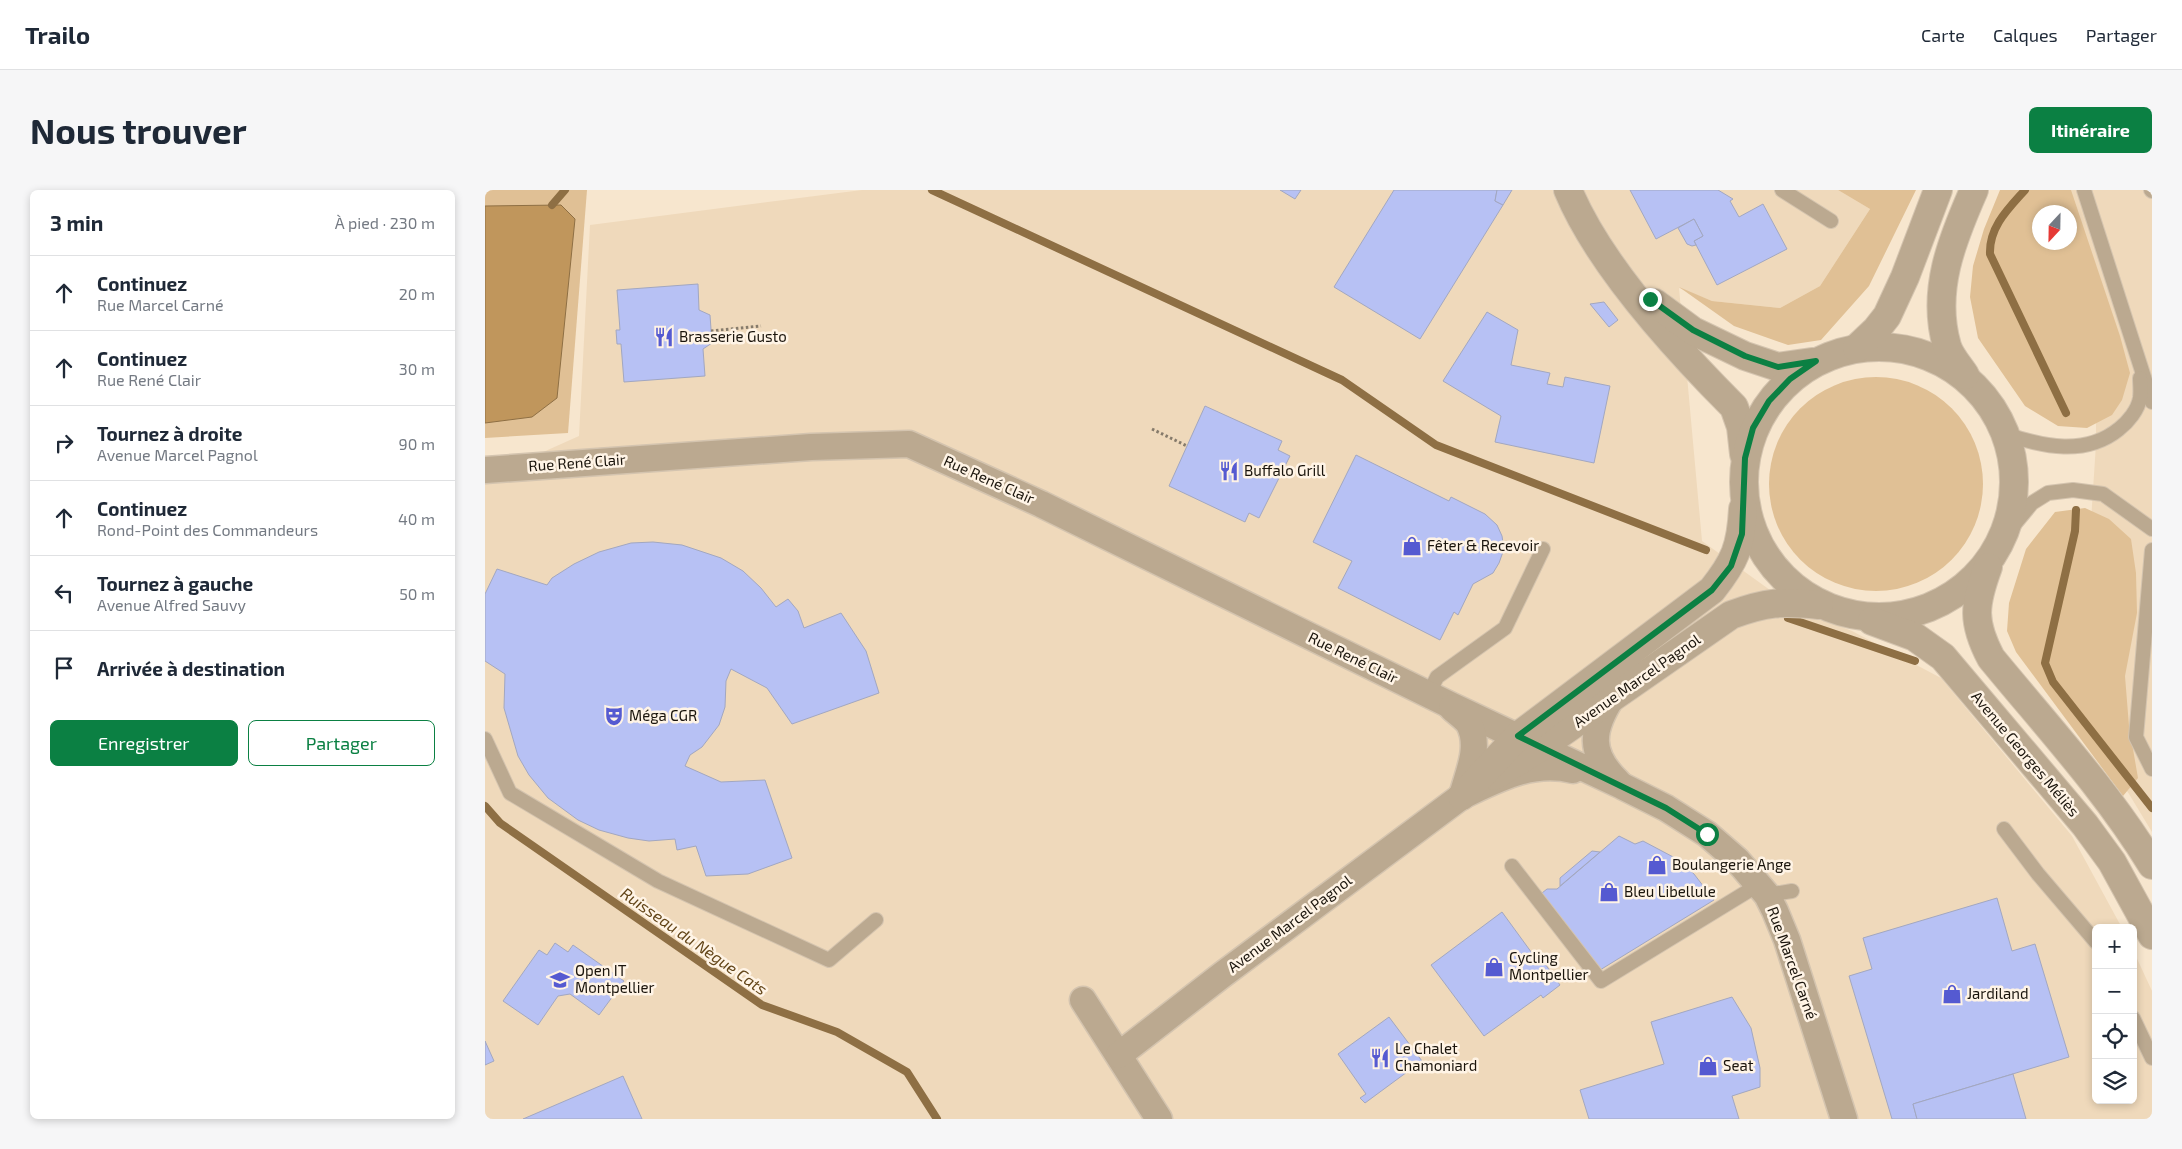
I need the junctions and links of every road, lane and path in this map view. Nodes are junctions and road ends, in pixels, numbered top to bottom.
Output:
1 (1568, 190) edge
2 (1782, 190) edge
3 (1938, 190) edge
4 (1974, 190) edge
5 (2084, 190) edge
6 (1831, 221) dead end
7 (1605, 256) junction
8 (761, 326) dead end
9 (711, 331) dead end
10 (1857, 348) junction
11 (1816, 361) junction
12 (2139, 362) junction
13 (1967, 379) junction
14 (2152, 402) edge
15 (1152, 429) dead end
16 (2006, 434) junction
17 (1187, 446) dead end
18 (1745, 458) junction
19 (485, 470) edge
20 (1743, 498) junction
21 (2152, 529) edge
22 (1543, 549) dead end
23 (1996, 550) junction
24 (2152, 550) edge
25 (1823, 606) junction
26 (1859, 616) junction
27 (1612, 697) junction
28 (1439, 700) junction
29 (1550, 713) junction
30 (485, 739) edge
31 (1530, 742) junction
32 (2152, 769) edge
33 (1622, 786) junction
34 (1462, 796) junction
35 (2004, 829) dead end
36 (2152, 865) edge
37 (1512, 866) dead end
38 (1772, 890) junction
39 (876, 920) dead end
40 (2152, 935) edge
41 (2092, 937) edge
42 (1083, 1000) dead end
43 (2137, 1026) edge
44 (1119, 1055) junction
45 (2152, 1058) edge
46 (1159, 1119) edge
47 (1844, 1119) edge

1 - 7 street
2 - 6 lane
3 - 10 street
4 - 13 street
5 - 12 lane
7 - 11 street
7 - 18 street
8 - 9 path
10 - 11 street
10 - 13 street
11 - 18 street
12 - 14 lane
12 - 16 lane
13 - 16 street
15 - 17 path
16 - 23 street
18 - 20 street, Avenue Marcel Pagnol
19 - 28 street, Rue René Clair
20 - 25 street
20 - 29 street, Avenue Marcel Pagnol
21 - 23 lane
22 - 28 lane
23 - 26 street
23 - 36 street
24 - 32 lane
25 - 26 street
25 - 27 street, Avenue Marcel Pagnol
26 - 40 street, Avenue Georges Méliès
27 - 31 street, Avenue Marcel Pagnol
27 - 33 street
28 - 29 street, Rue René Clair
28 - 31 street, Rue René Clair
28 - 34 street, Rue René Clair
29 - 31 street, Avenue Marcel Pagnol
30 - 39 lane
31 - 33 street, Rue René Clair
31 - 34 street, Avenue Marcel Pagnol
33 - 34 street
33 - 38 street, Rue Marcel Carné
34 - 44 street, Avenue Marcel Pagnol
35 - 41 lane
37 - 38 lane
38 - 47 street, Rue Marcel Carné
42 - 44 street
43 - 45 lane
44 - 46 street

